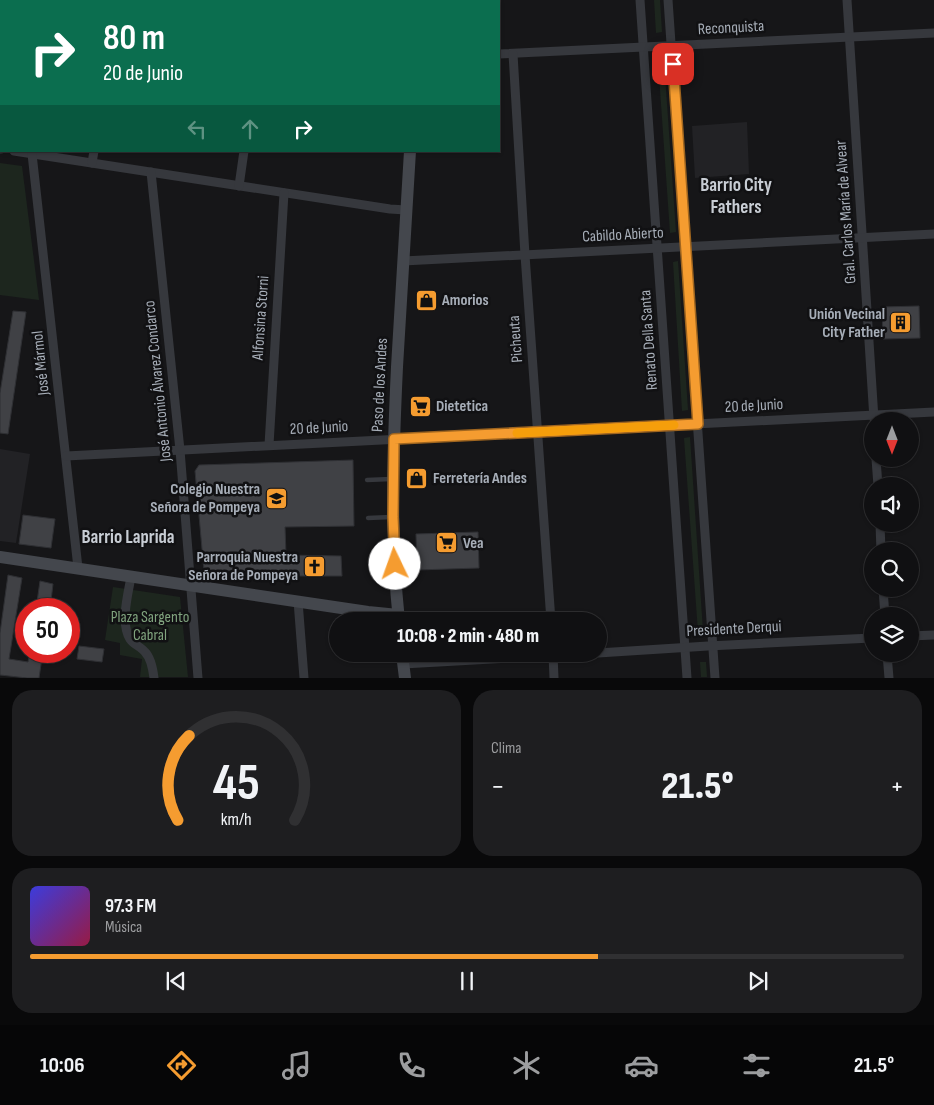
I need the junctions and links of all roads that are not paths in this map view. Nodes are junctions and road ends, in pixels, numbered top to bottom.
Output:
1 (640, 0) edge
2 (668, 0) edge
3 (847, 0) edge
4 (934, 34) edge
5 (849, 38) junction
6 (672, 46) junction
7 (643, 48) junction
8 (500, 54) edge
9 (513, 54) junction
10 (20, 152) edge
11 (94, 152) edge
12 (244, 152) edge
13 (410, 152) edge
14 (32, 154) junction
15 (92, 163) junction
16 (151, 172) junction
17 (239, 186) junction
18 (284, 193) junction
19 (406, 210) junction
20 (934, 234) edge
21 (862, 237) junction
22 (685, 247) junction
23 (658, 248) junction
24 (525, 255) junction
25 (403, 261) junction
26 (874, 412) edge
27 (934, 412) edge
28 (919, 414) edge
29 (864, 418) edge
30 (698, 424) junction
31 (670, 426) junction
32 (538, 432) junction
33 (394, 439) junction
34 (269, 446) junction
35 (180, 450) junction
36 (66, 456) junction
37 (393, 479) junction
38 (367, 480) dead end
39 (393, 517) junction
40 (368, 518) dead end
41 (0, 557) edge
42 (78, 568) junction
43 (131, 577) junction
44 (192, 586) junction
45 (298, 601) junction
46 (363, 612) edge
47 (398, 612) edge
48 (550, 612) edge
49 (934, 635) edge
50 (919, 636) edge
51 (864, 638) edge
52 (713, 646) junction
53 (685, 648) junction
54 (607, 652) edge
55 (403, 662) edge
56 (553, 662) edge
57 (888, 662) edge
58 (154, 678) edge
59 (198, 678) edge
60 (304, 678) edge
61 (405, 678) edge
62 (554, 678) edge
63 (688, 678) edge
64 (715, 678) edge
65 (889, 678) edge

1 - 7 street, Renato Della Santa
2 - 6 street
3 - 5 street, Gral. Carlos María de Alvear
4 - 5 street, Reconquista
5 - 6 street, Reconquista
5 - 21 street, Gral. Carlos María de Alvear
6 - 7 street, Reconquista
6 - 22 street
7 - 9 street, Reconquista
7 - 23 street, Renato Della Santa
8 - 9 street, Reconquista
9 - 24 street, Picheuta
10 - 14 street
11 - 15 street
12 - 17 street
13 - 19 main road, Paso de los Andes
14 - 15 street
14 - 36 street, José Mármol
15 - 16 street
16 - 17 street
16 - 35 street, José Antonio Álvarez Condarco
17 - 18 street
18 - 19 street
18 - 34 street, Alfonsina Storni
19 - 25 main road, Paso de los Andes
20 - 21 street, Cabildo Abierto
21 - 22 street, Cabildo Abierto
21 - 26 street, Gral. Carlos María de Alvear
22 - 23 street, Cabildo Abierto
22 - 30 street
23 - 24 street, Cabildo Abierto
23 - 31 street, Renato Della Santa
24 - 25 street, Cabildo Abierto
24 - 32 street, Picheuta
25 - 33 main road, Paso de los Andes
27 - 28 street, 20 de Junio
29 - 30 street, 20 de Junio
30 - 31 street, 20 de Junio
30 - 52 street
31 - 32 street, 20 de Junio
31 - 53 street, Renato Della Santa
32 - 33 street, 20 de Junio
32 - 48 street, Picheuta
33 - 34 street, 20 de Junio
33 - 37 main road, Paso de los Andes
34 - 35 street, 20 de Junio
35 - 36 street, 20 de Junio
35 - 44 street, José Antonio Álvarez Condarco
36 - 42 street, José Mármol
37 - 38 lane
37 - 39 main road, Paso de los Andes
39 - 40 lane
39 - 47 main road, Paso de los Andes
41 - 42 main road
42 - 43 main road
43 - 44 main road
43 - 58 street
44 - 45 main road
44 - 59 street, José Antonio Álvarez Condarco
45 - 46 main road
45 - 60 street
49 - 50 street
51 - 52 street, Presidente Derqui
52 - 53 street, Presidente Derqui
52 - 64 street
53 - 54 street, Presidente Derqui
53 - 63 street, Renato Della Santa
55 - 61 main road
56 - 62 street
57 - 65 street

